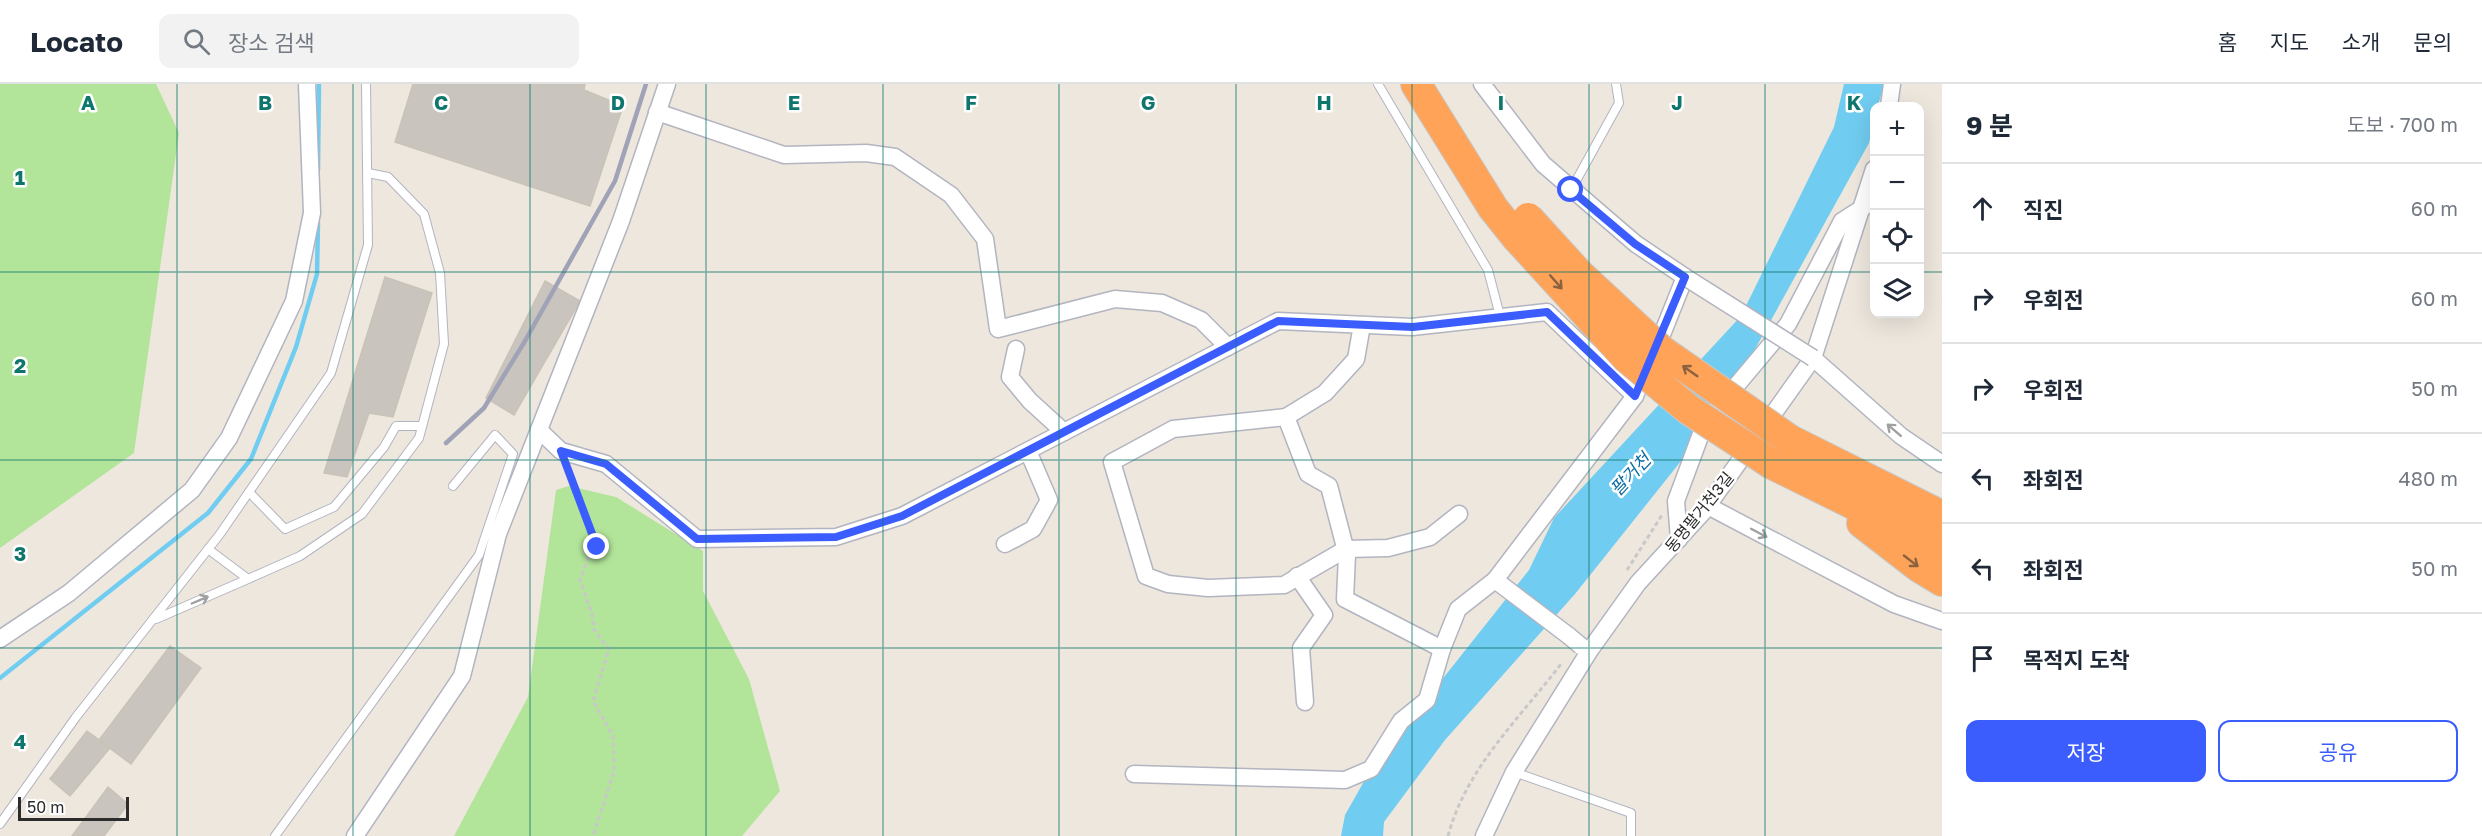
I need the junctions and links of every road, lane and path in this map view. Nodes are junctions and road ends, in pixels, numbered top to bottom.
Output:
1 (307, 84) edge
2 (366, 84) edge
3 (667, 84) edge
4 (1378, 84) edge
5 (1416, 84) edge
6 (1434, 84) edge
7 (1482, 84) edge
8 (1616, 84) edge
9 (1892, 84) edge
10 (1890, 102) edge
11 (657, 112) junction
12 (368, 173) junction
13 (1870, 186) edge
14 (1571, 190) junction
15 (1864, 207) junction
16 (1523, 228) junction
17 (1685, 277) junction
18 (1500, 316) junction
19 (1362, 325) junction
20 (1228, 347) junction
21 (1016, 349) dead end
22 (1813, 358) junction
23 (1635, 396) junction
24 (1286, 417) junction
25 (422, 426) junction
26 (539, 430) junction
27 (1064, 432) junction
28 (561, 451) junction
29 (1028, 451) junction
30 (1942, 464) edge
31 (1841, 468) junction
32 (453, 486) dead end
33 (1815, 486) junction
34 (249, 492) junction
35 (1942, 497) edge
36 (1708, 506) junction
37 (1459, 514) dead end
38 (1942, 516) edge
39 (1678, 539) junction
40 (1005, 544) dead end
41 (1942, 548) edge
42 (208, 549) junction
43 (1346, 549) junction
44 (1297, 576) junction
45 (248, 579) junction
46 (1495, 580) junction
47 (1942, 581) edge
48 (152, 620) junction
49 (1942, 621) edge
50 (0, 639) edge
51 (1580, 644) junction
52 (1442, 649) junction
53 (1305, 702) dead end
54 (1514, 772) junction
55 (1134, 774) dead end
56 (0, 825) edge
57 (275, 836) edge
58 (355, 836) edge
59 (593, 836) edge
60 (1484, 836) edge
61 (1631, 836) edge

1 - 50 street
2 - 12 lane
3 - 11 street
4 - 18 lane
5 - 16 highway
6 - 16 highway
7 - 14 street
8 - 14 lane
9 - 10 street
11 - 20 street
11 - 26 street
12 - 25 lane
12 - 34 lane
13 - 15 street, 동명팔거천3길
14 - 17 street
15 - 22 street, 동명팔거천3길
15 - 39 street
31 -> 16 highway, bridge
16 -> 33 highway, bridge
17 - 22 street, bridge
17 - 23 street
18 - 19 street
18 - 23 street
19 - 20 street
19 - 24 street
20 - 27 street
21 - 27 street
30 -> 22 street
22 - 36 street, 동명팔거천3길
23 - 46 street
24 - 43 street
24 - 44 street
25 - 34 lane
25 - 45 lane
26 - 28 street
26 - 58 street
27 - 29 street
28 - 29 street
28 - 59 path
29 - 40 street
31 - 35 highway
31 - 38 highway
32 - 57 lane
33 - 41 highway
33 -> 47 highway
34 - 42 lane
36 - 39 street, 동명팔거천3길
36 -> 49 street
37 - 43 street
39 - 51 street, 동명팔거천3길
42 - 45 lane
42 - 48 lane
43 - 44 street
43 - 52 street
44 - 53 street
48 -> 45 lane
46 - 51 street
46 - 52 street
48 - 56 lane
51 - 54 street, 동명팔거천3길
52 - 55 street
54 - 60 street, 동명팔거천3길
54 - 61 lane

